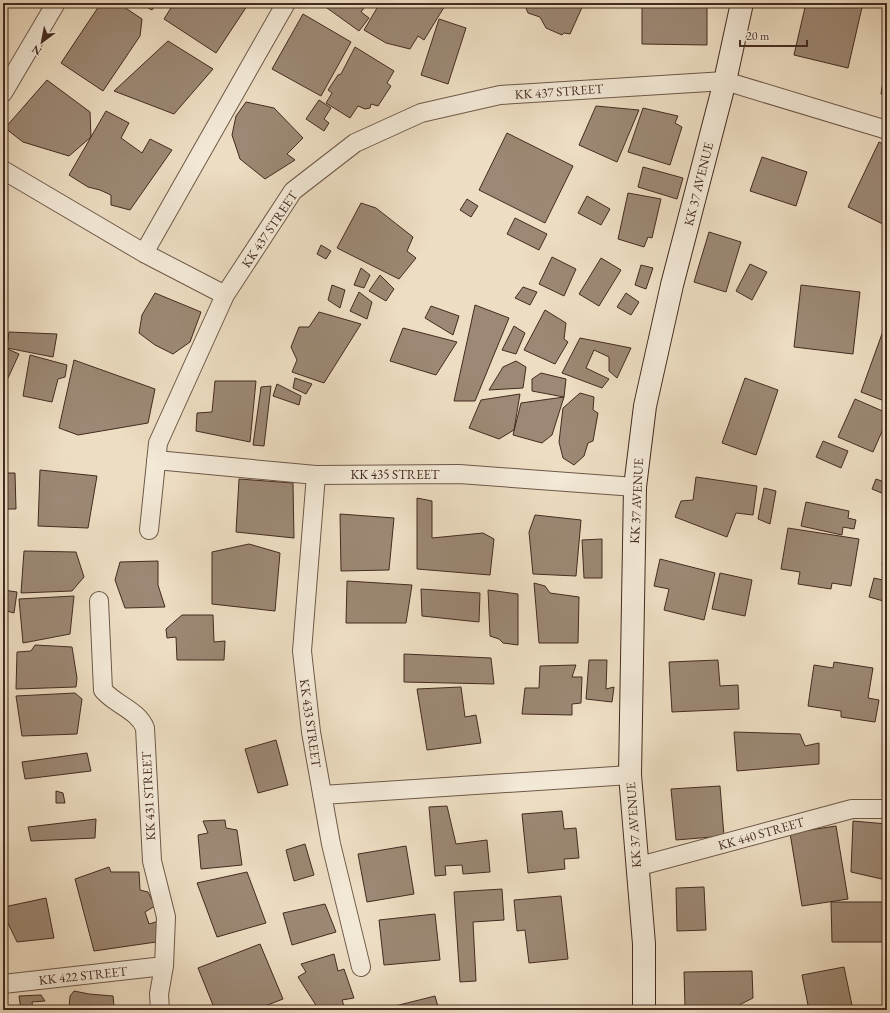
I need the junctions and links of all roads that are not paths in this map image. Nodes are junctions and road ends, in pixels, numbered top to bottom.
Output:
1 (56, 3) edge
2 (286, 3) edge
3 (742, 3) edge
4 (725, 81) junction
5 (3, 93) edge
6 (887, 130) edge
7 (3, 170) edge
8 (144, 253) junction
9 (225, 295) junction
10 (156, 460) junction
11 (316, 475) junction
12 (635, 487) junction
13 (149, 530) dead end
14 (99, 601) dead end
15 (630, 776) junction
16 (322, 795) junction
17 (887, 809) edge
18 (636, 867) junction
19 (164, 966) junction
20 (362, 967) dead end
21 (3, 984) edge
22 (160, 1010) edge
23 (644, 1010) edge

1 - 5 street
2 - 8 street
3 - 4 main road, KK 37 AVENUE
4 - 6 street
4 - 9 street, KK 437 STREET
4 - 12 main road, KK 37 AVENUE
7 - 8 street
8 - 9 street
9 - 10 street
10 - 11 street, KK 435 STREET
10 - 13 street
11 - 12 street, KK 435 STREET
11 - 16 street, KK 433 STREET
12 - 15 main road, KK 37 AVENUE
14 - 19 street, KK 431 STREET
15 - 16 street
15 - 18 main road, KK 37 AVENUE
16 - 20 street, KK 433 STREET
17 - 18 street, KK 440 STREET
18 - 23 main road, KK 37 AVENUE
19 - 21 street, KK 422 STREET
19 - 22 street, KK 431 STREET

